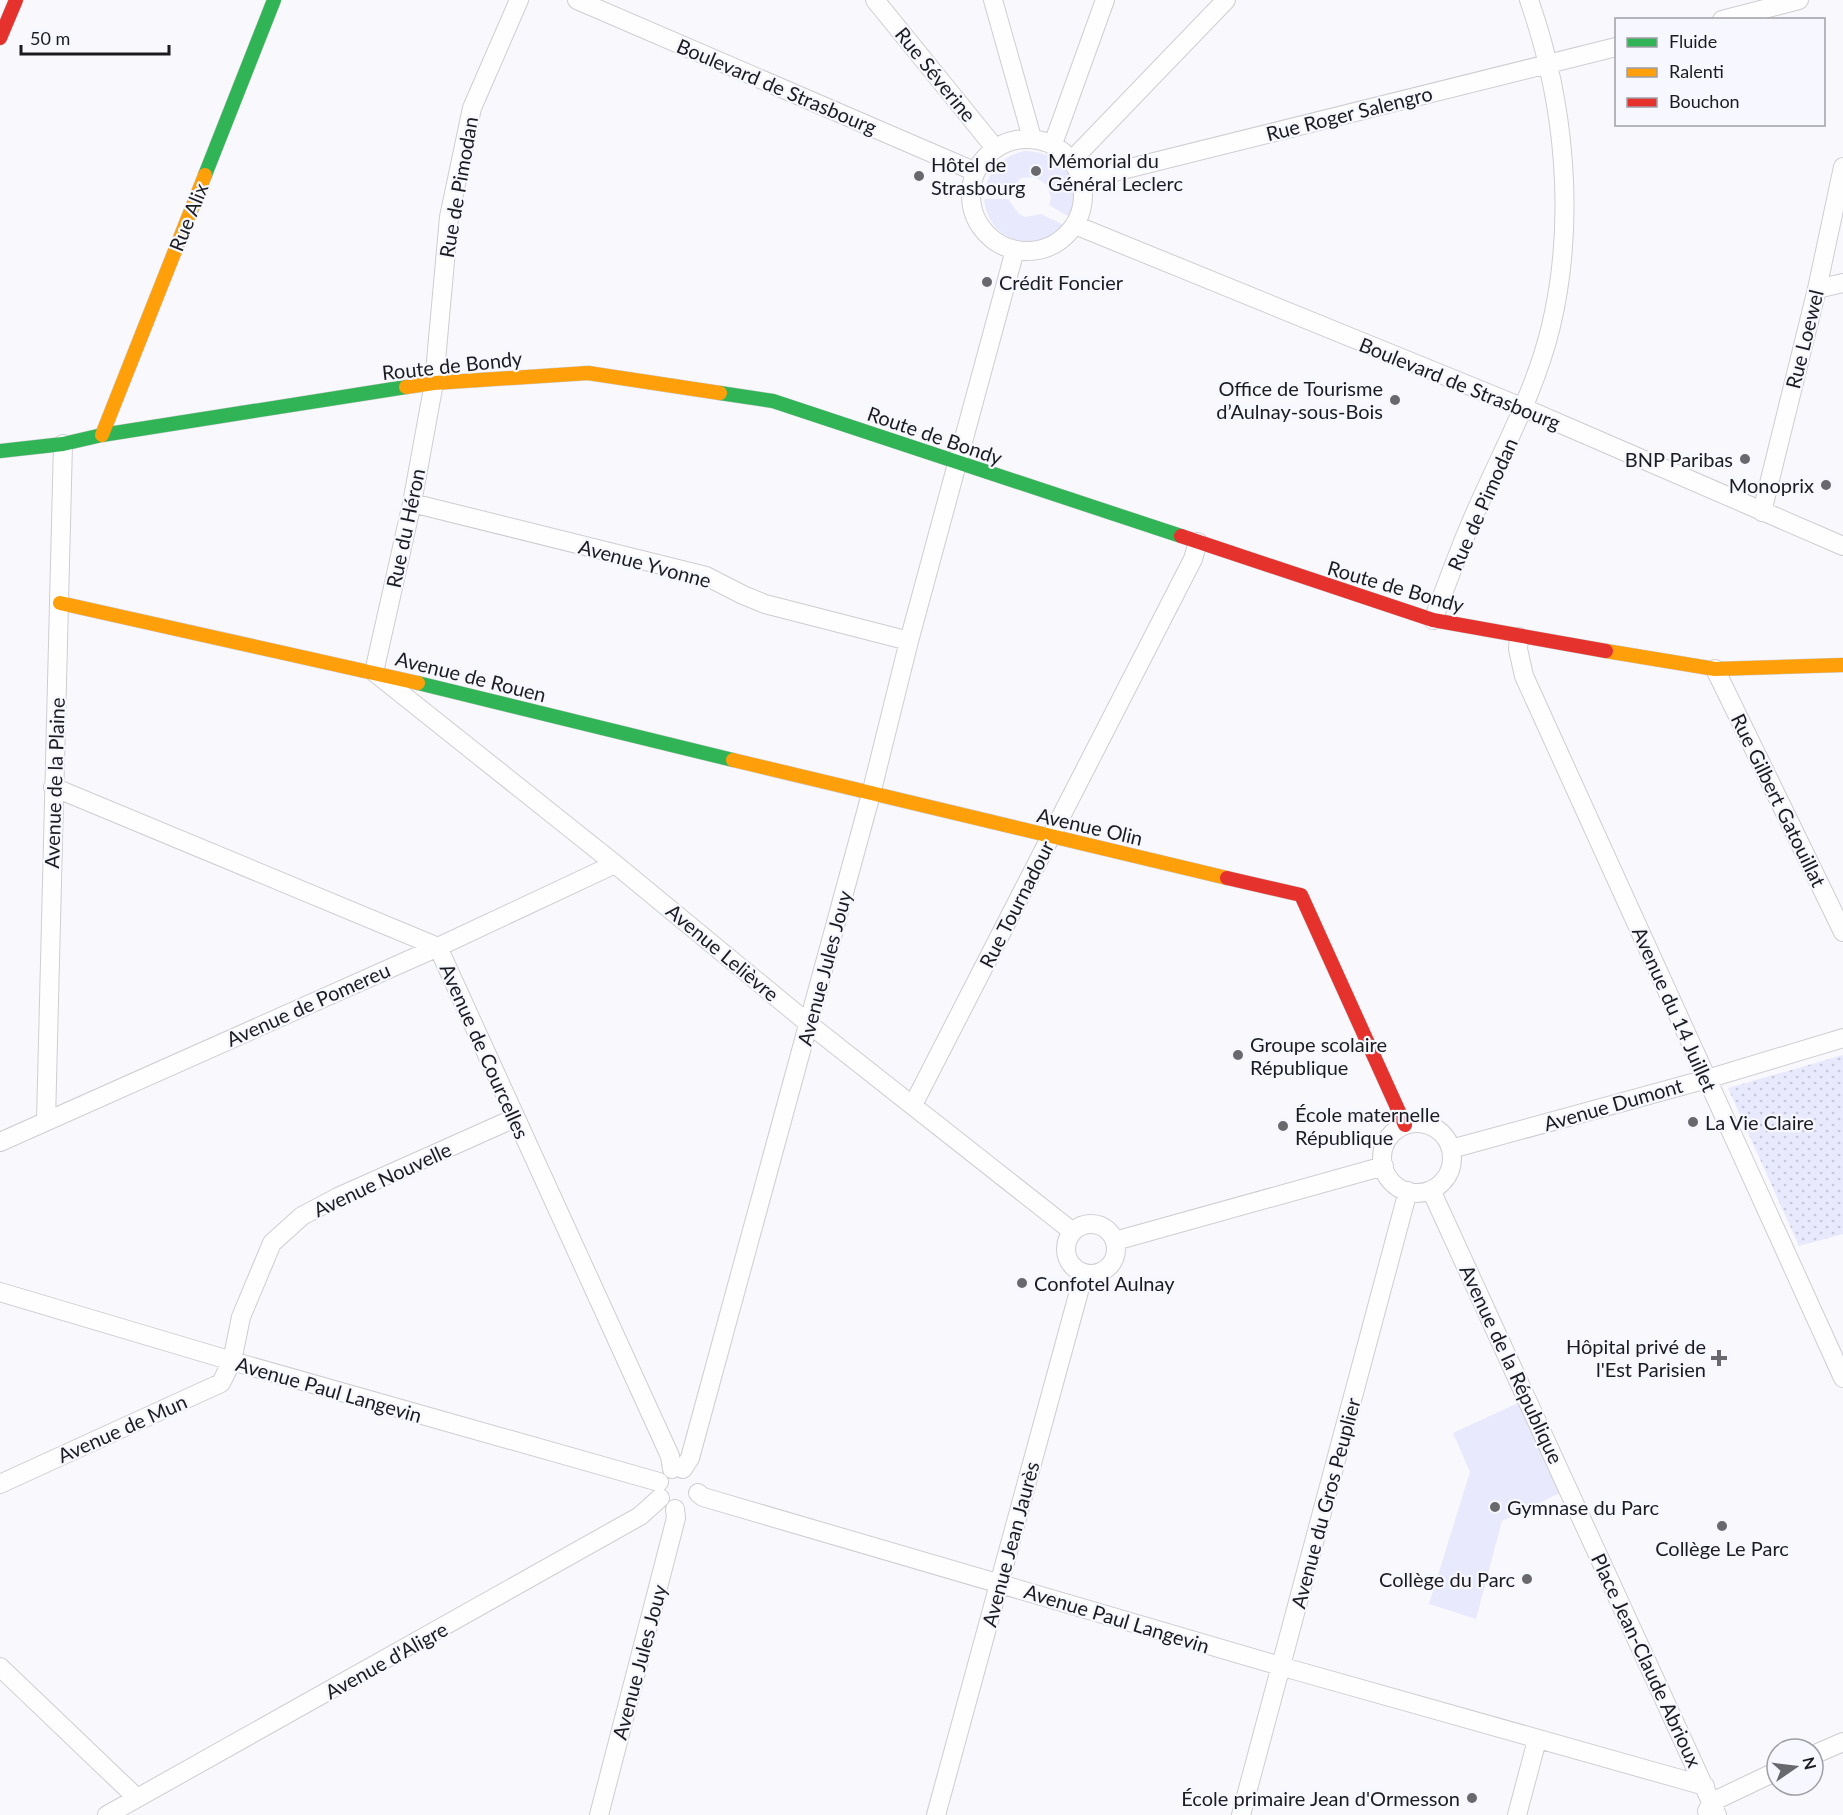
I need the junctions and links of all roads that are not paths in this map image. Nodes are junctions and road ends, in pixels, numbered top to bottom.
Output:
1 (16, 0) edge
2 (274, 0) edge
3 (519, 0) edge
4 (577, 0) edge
5 (875, 0) edge
6 (993, 0) edge
7 (1105, 0) edge
8 (1226, 0) edge
9 (1529, 0) edge
10 (1799, 0) edge
11 (1777, 3) edge
12 (1728, 18) edge
13 (0, 38) edge
14 (1615, 47) edge
15 (1548, 64) junction
16 (1032, 138) junction
17 (1053, 144) junction
18 (995, 148) junction
19 (1072, 160) junction
20 (1843, 166) edge
21 (976, 172) junction
22 (1082, 180) junction
23 (1075, 225) junction
24 (1015, 250) junction
25 (1843, 283) edge
26 (1817, 289) junction
27 (434, 383) junction
28 (1524, 408) junction
29 (102, 435) junction
30 (63, 444) junction
31 (0, 451) edge
32 (958, 464) junction
33 (412, 503) junction
34 (1762, 512) junction
35 (1198, 542) junction
36 (1843, 546) edge
37 (60, 603) junction
38 (1433, 620) junction
39 (1519, 637) junction
40 (909, 641) junction
41 (1843, 665) edge
42 (1715, 669) junction
43 (374, 672) junction
44 (53, 787) junction
45 (872, 794) junction
46 (1051, 836) junction
47 (615, 864) junction
48 (1843, 932) edge
49 (438, 947) junction
50 (809, 1024) junction
51 (1843, 1038) edge
52 (1707, 1079) junction
53 (913, 1105) junction
54 (515, 1118) junction
55 (46, 1121) junction
56 (1405, 1125) junction
57 (0, 1142) edge
58 (1451, 1149) junction
59 (1384, 1166) junction
60 (1431, 1190) junction
61 (1408, 1191) junction
62 (1073, 1232) junction
63 (1115, 1241) junction
64 (1084, 1273) junction
65 (0, 1292) edge
66 (232, 1361) junction
67 (1843, 1378) edge
68 (669, 1480) junction
69 (0, 1484) edge
70 (698, 1493) junction
71 (675, 1509) junction
72 (1592, 1538) joint
73 (1000, 1583) junction
74 (1280, 1666) junction
75 (0, 1667) edge
76 (1537, 1740) junction
77 (1843, 1742) edge
78 (1825, 1750) edge
79 (1765, 1777) edge
80 (137, 1798) junction
81 (1710, 1805) edge
82 (107, 1815) edge
83 (599, 1815) edge
84 (936, 1815) edge
85 (1241, 1815) edge
86 (1517, 1815) edge

1 - 13 street
2 - 29 street, Rue Alix
3 - 27 street, Rue de Pimodan
4 - 21 street, Boulevard de Strasbourg
5 - 18 street, Rue Séverine
6 - 16 street
7 - 17 street
8 - 19 street
9 - 15 street, Rue de Pimodan
10 - 11 street
11 - 12 street
14 - 15 street, Rue Roger Salengro
15 - 22 street, Rue Roger Salengro
15 - 28 street, Rue de Pimodan
16 - 17 street
16 - 18 street
17 - 19 street
18 - 21 street
19 - 22 street
20 - 26 street, Rue Loewel
21 - 24 street
22 - 23 street
23 - 24 street
23 - 28 street, Boulevard de Strasbourg
24 - 32 street, Avenue Jules Jouy
25 - 26 street
26 - 34 street, Rue Loewel
27 - 29 street, Route de Bondy
27 - 32 street, Route de Bondy
27 - 33 street, Rue du Héron
28 - 34 street, Boulevard de Strasbourg
28 - 38 street, Rue de Pimodan
29 - 30 street, Route de Bondy
30 - 31 street, Route de Bondy
30 - 37 street, Avenue de la Plaine
32 - 35 street, Route de Bondy
32 - 40 street, Avenue Jules Jouy
33 - 40 street, Avenue Yvonne
33 - 43 street, Rue du Héron
34 - 36 street, Boulevard de Strasbourg
35 - 38 street, Route de Bondy
35 - 46 street, Rue Tournadour
37 - 43 street, Avenue de Rouen
37 - 44 street, Avenue de la Plaine
38 - 39 street, Route de Bondy
39 - 42 street, Route de Bondy
39 - 52 street, Avenue du 14 Juillet
40 - 45 street, Avenue Jules Jouy
41 - 42 street, Route de Bondy
42 - 48 street, Rue Gilbert Gatouillat
43 - 45 street, Avenue de Rouen
43 - 47 street, Avenue Lelièvre
44 - 49 street, Avenue de Courcelles
44 - 55 street, Avenue de la Plaine
45 - 46 street, Avenue Olin
45 - 50 street, Avenue Jules Jouy
46 - 53 street, Rue Tournadour
46 - 56 street, Avenue Olin
47 - 49 street, Avenue de Pomereu
47 - 50 street, Avenue Lelièvre
49 - 54 street, Avenue de Courcelles
49 - 55 street, Avenue de Pomereu
50 - 53 street, Avenue Lelièvre
50 - 68 street, Avenue Jules Jouy
51 - 52 street, Avenue Dumont
52 - 58 street, Avenue Dumont
52 - 67 street, Avenue du 14 Juillet
53 - 62 street, Avenue Lelièvre
54 - 66 street, Avenue Nouvelle
54 - 68 street, Avenue de Courcelles
55 - 57 street, Avenue de Pomereu
56 - 58 street
56 - 59 street
58 - 60 street
59 - 61 street
59 - 63 street
60 - 61 street
60 - 72 street, Avenue de la République
61 - 74 street, Avenue du Gros Peuplier
62 - 63 street
62 - 64 street
63 - 64 street
64 - 73 street, Avenue Jean Jaurès
65 - 66 street, Avenue Paul Langevin
66 - 68 street, Avenue Paul Langevin
66 - 69 street, Avenue de Mun
68 - 70 street, Avenue de Courcelles
68 - 71 street
68 - 80 street, Avenue d'Aligre
70 - 71 street
70 - 73 street, Avenue Paul Langevin
71 - 83 street, Avenue Jules Jouy
72 - 81 street, Place Jean-Claude Abrioux
73 - 74 street, Avenue Paul Langevin
73 - 84 street, Avenue Jean Jaurès
74 - 76 street, Avenue Paul Langevin
74 - 85 street, Avenue du Gros Peuplier
75 - 80 street
76 - 81 street, Place Jean-Claude Abrioux
76 - 86 street
77 - 78 street
79 - 81 street
80 - 82 street, Avenue d'Aligre

